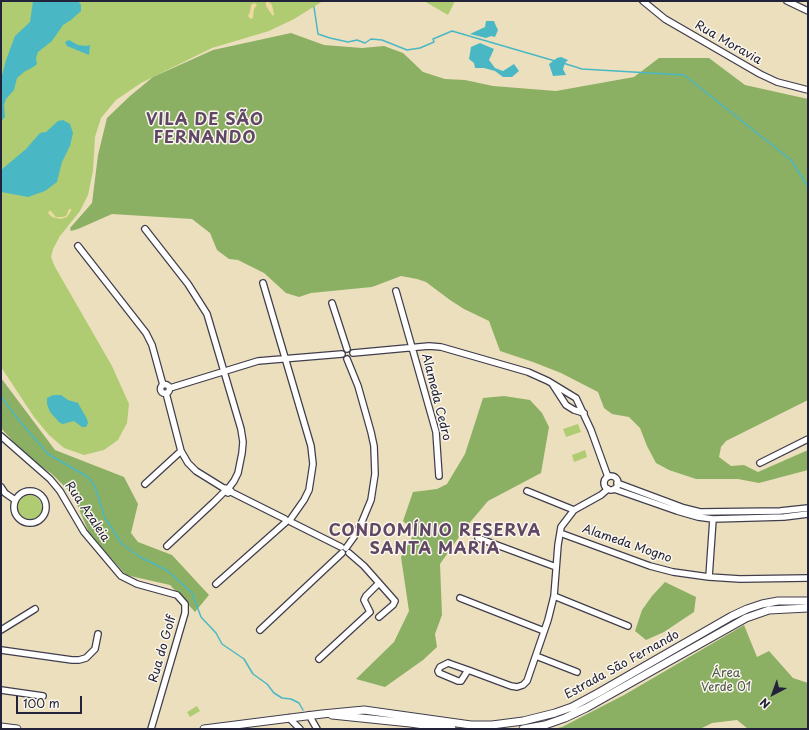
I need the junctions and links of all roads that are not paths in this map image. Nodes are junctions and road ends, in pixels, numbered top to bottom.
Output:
1 (643, 1) edge
2 (788, 1) edge
3 (808, 11) edge
4 (808, 90) edge
5 (145, 229) dead end
6 (78, 246) dead end
7 (263, 283) dead end
8 (396, 291) dead end
9 (332, 303) dead end
10 (347, 348) junction
11 (412, 349) junction
12 (353, 353) junction
13 (342, 354) junction
14 (284, 358) junction
15 (347, 359) junction
16 (223, 371) junction
17 (548, 381) junction
18 (163, 385) junction
19 (170, 388) junction
20 (566, 392) junction
21 (166, 393) junction
22 (562, 398) junction
23 (579, 405) junction
24 (574, 410) junction
25 (584, 413) junction
26 (1, 436) edge
27 (808, 439) edge
28 (181, 451) junction
29 (760, 463) dead end
30 (439, 476) dead end
31 (608, 477) junction
32 (617, 483) junction
33 (145, 484) dead end
34 (1, 487) edge
35 (614, 489) junction
36 (227, 490) junction
37 (608, 490) junction
38 (527, 491) dead end
39 (15, 500) junction
40 (808, 508) edge
41 (574, 510) junction
42 (700, 512) junction
43 (726, 512) junction
44 (808, 514) edge
45 (713, 518) junction
46 (288, 521) junction
47 (560, 533) junction
48 (478, 538) dead end
49 (166, 546) dead end
50 (344, 550) junction
51 (556, 567) junction
52 (709, 577) junction
53 (808, 578) edge
54 (379, 583) junction
55 (216, 584) dead end
56 (554, 596) junction
57 (181, 598) joint
58 (460, 598) dead end
59 (808, 601) edge
60 (808, 608) edge
61 (34, 609) dead end
62 (379, 617) dead end
63 (628, 626) dead end
64 (1, 630) edge
65 (260, 630) dead end
66 (544, 631) junction
67 (98, 634) dead end
68 (1, 650) edge
69 (536, 656) junction
70 (319, 658) dead end
71 (468, 670) junction
72 (577, 672) dead end
73 (1, 690) edge
74 (43, 696) dead end
75 (322, 714) junction
76 (309, 715) junction
77 (290, 718) junction
78 (1, 727) edge
79 (17, 729) edge
80 (151, 729) edge
81 (204, 729) edge
82 (300, 729) edge
83 (317, 729) edge
84 (452, 729) edge
85 (523, 729) edge

1 - 4 street, Rua Moravia
2 - 3 street
5 - 16 street
6 - 18 street
7 - 14 street
8 - 11 street, Alameda Cedro
9 - 10 street
10 - 12 street
10 - 13 street
11 - 12 street
11 - 17 street
11 - 30 street, Alameda Cedro
12 - 15 street
13 - 14 street
13 - 15 street
14 - 16 street
14 - 46 street
15 - 50 street
16 - 19 street
16 - 36 street
17 - 20 street
17 - 22 street
18 - 19 street
18 - 21 street
19 - 21 street
20 - 22 street
20 - 23 street
21 - 28 street
22 - 24 street
23 - 24 street
23 - 25 street
24 - 25 street
25 - 31 street
26 - 57 street, Rua Azaleia
27 - 29 street
28 - 33 street
28 - 36 street
31 - 32 street
31 - 37 street
32 - 35 street
32 - 42 street
34 - 39 street
35 - 37 street
35 - 45 street
36 - 46 street
36 - 49 street
37 - 41 street
38 - 41 street
39 - 39 street
40 - 43 street
41 - 47 street
42 - 43 street
42 - 45 street
43 - 45 street
44 - 45 street
45 - 52 street
46 - 50 street
46 - 55 street
47 - 51 street
47 - 52 street, Alameda Mogno
48 - 51 street
50 - 54 street
50 - 65 street
51 - 56 street
52 - 53 street, Alameda Mogno
54 - 62 street
54 - 70 street
56 - 63 street
56 - 66 street
57 - 80 street, Rua do Golf
58 - 66 street
59 - 75 main road, Estrada São Fernando
60 - 85 main road, Estrada São Fernando
61 - 64 street
66 - 69 street
67 - 68 street
69 - 71 street
69 - 72 street
71 - 71 street
73 - 74 street
75 - 76 main road, Estrada São Fernando
75 - 84 main road, Estrada São Fernando
76 - 77 main road, Estrada São Fernando
76 - 83 street
77 - 81 main road, Estrada São Fernando
77 - 82 street
78 - 79 main road

